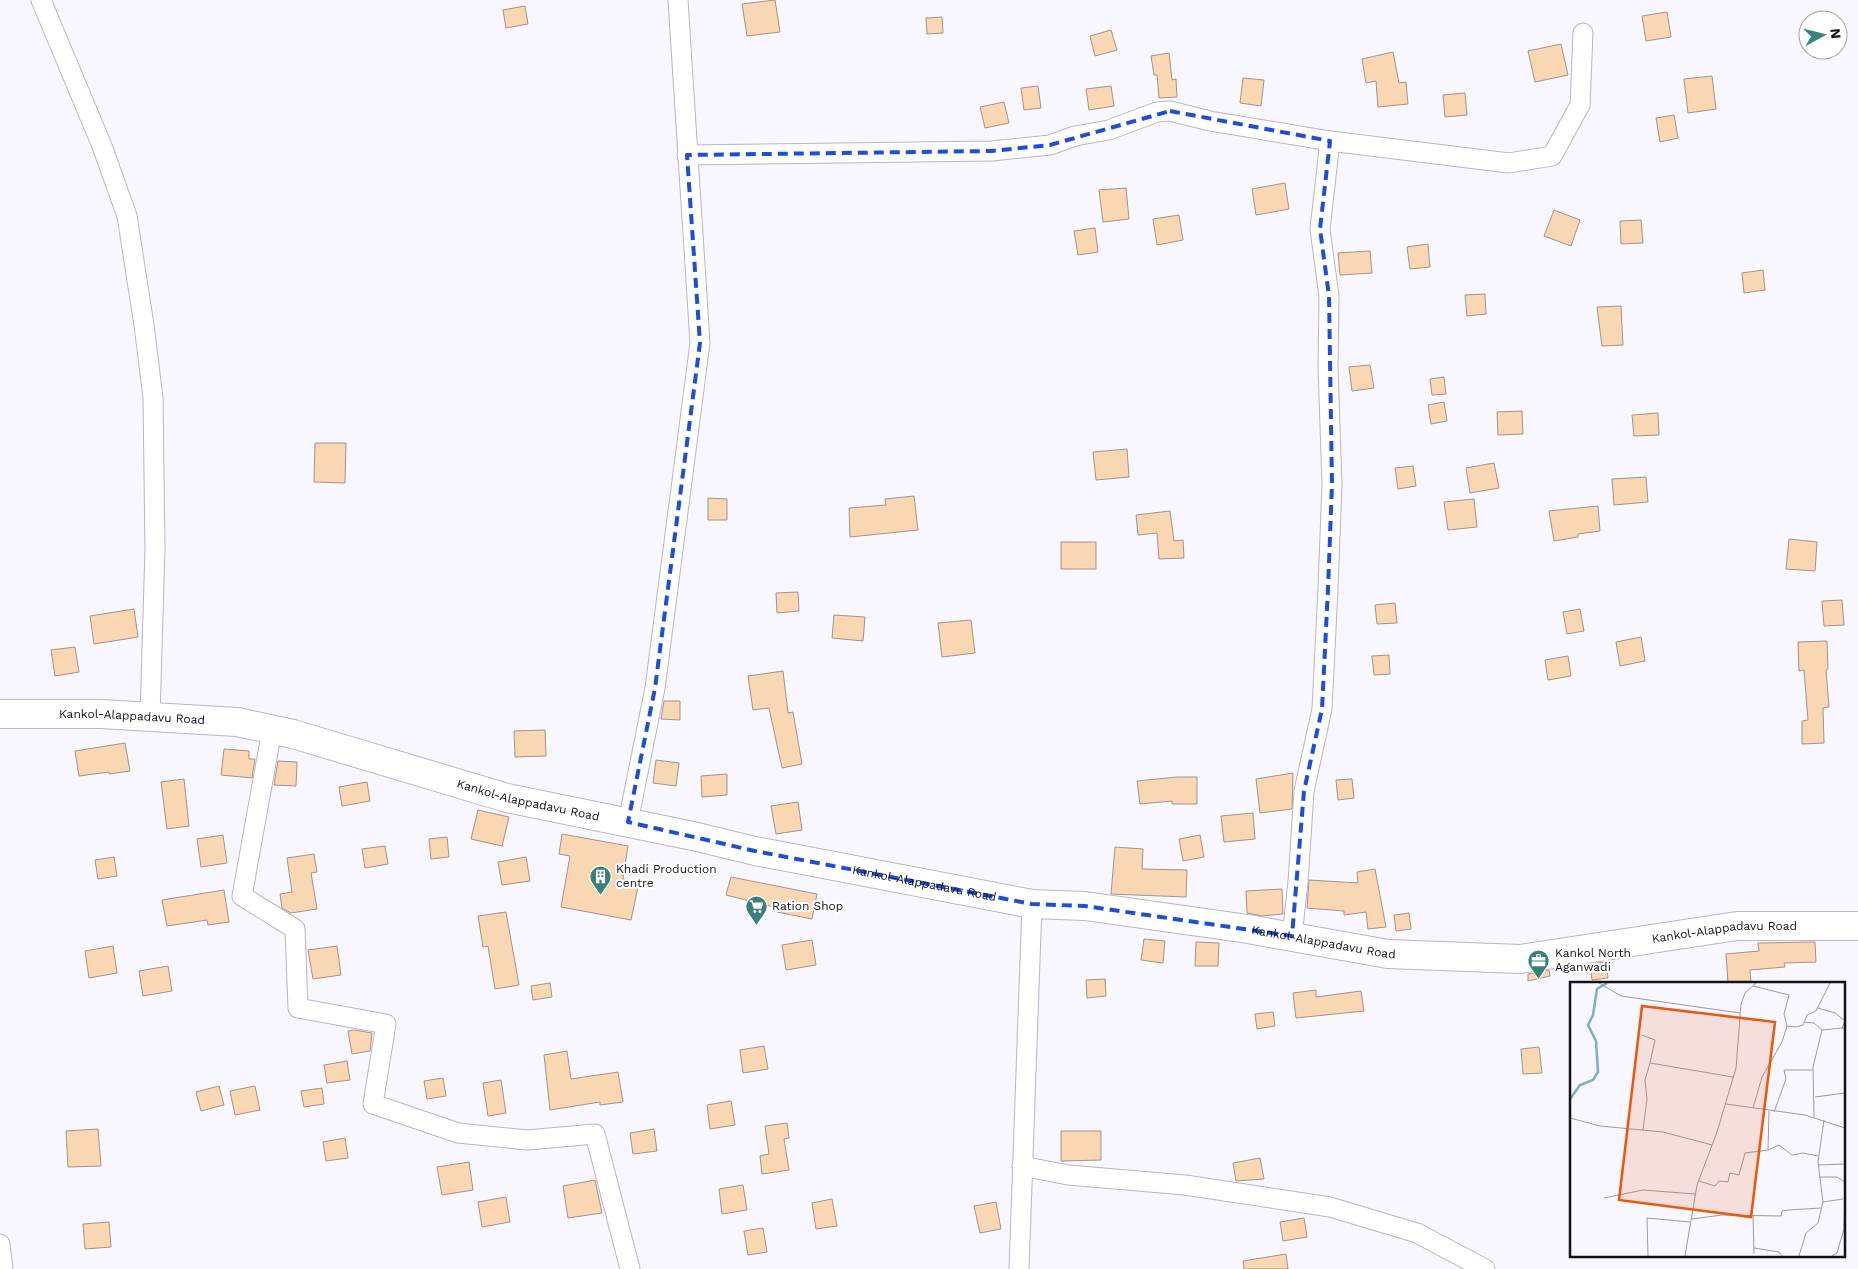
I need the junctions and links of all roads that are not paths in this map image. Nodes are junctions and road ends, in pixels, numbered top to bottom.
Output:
1 (41, 0) edge
2 (678, 0) edge
3 (1583, 33) dead end
4 (1330, 140) junction
5 (687, 155) junction
6 (0, 714) edge
7 (150, 716) junction
8 (272, 730) junction
9 (628, 822) junction
10 (1032, 904) junction
11 (1858, 926) edge
12 (1292, 936) junction
13 (1022, 1166) junction
14 (0, 1244) edge
15 (3, 1269) edge
16 (630, 1269) edge
17 (1018, 1269) edge
18 (1485, 1269) edge

1 - 7 street
2 - 5 street
3 - 4 street
4 - 5 street
4 - 12 street
5 - 9 street
6 - 7 main road, Kankol-Alappadavu Road
7 - 8 main road, Kankol-Alappadavu Road
8 - 9 main road, Kankol-Alappadavu Road
8 - 16 street
9 - 10 main road, Kankol-Alappadavu Road
10 - 12 main road, Kankol-Alappadavu Road
10 - 13 street
11 - 12 main road, Kankol-Alappadavu Road
13 - 17 street
13 - 18 street
14 - 15 street

